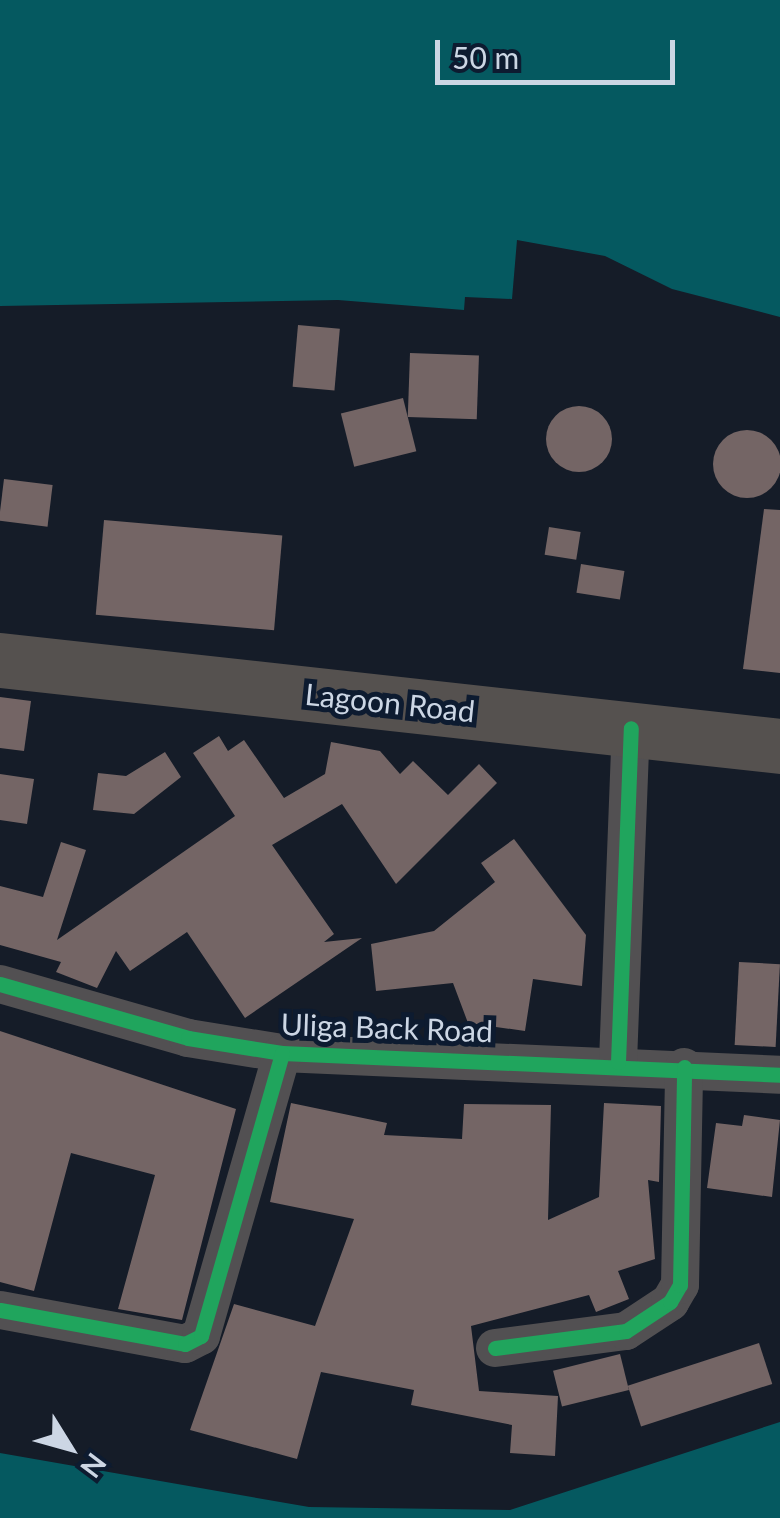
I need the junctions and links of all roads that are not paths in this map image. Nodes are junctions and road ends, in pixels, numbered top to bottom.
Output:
1 (0, 660) edge
2 (631, 728) junction
3 (780, 746) edge
4 (0, 984) edge
5 (282, 1053) junction
6 (618, 1062) junction
7 (684, 1067) junction
8 (780, 1075) edge
9 (0, 1310) edge
10 (494, 1348) dead end

1 - 2 main road, Lagoon Road
2 - 3 main road, Lagoon Road
2 - 6 street
4 - 5 street, Uliga Back Road
5 - 6 street, Uliga Back Road
5 - 9 street
6 - 7 street, Uliga Back Road
7 - 8 street, Uliga Back Road
7 - 10 street

